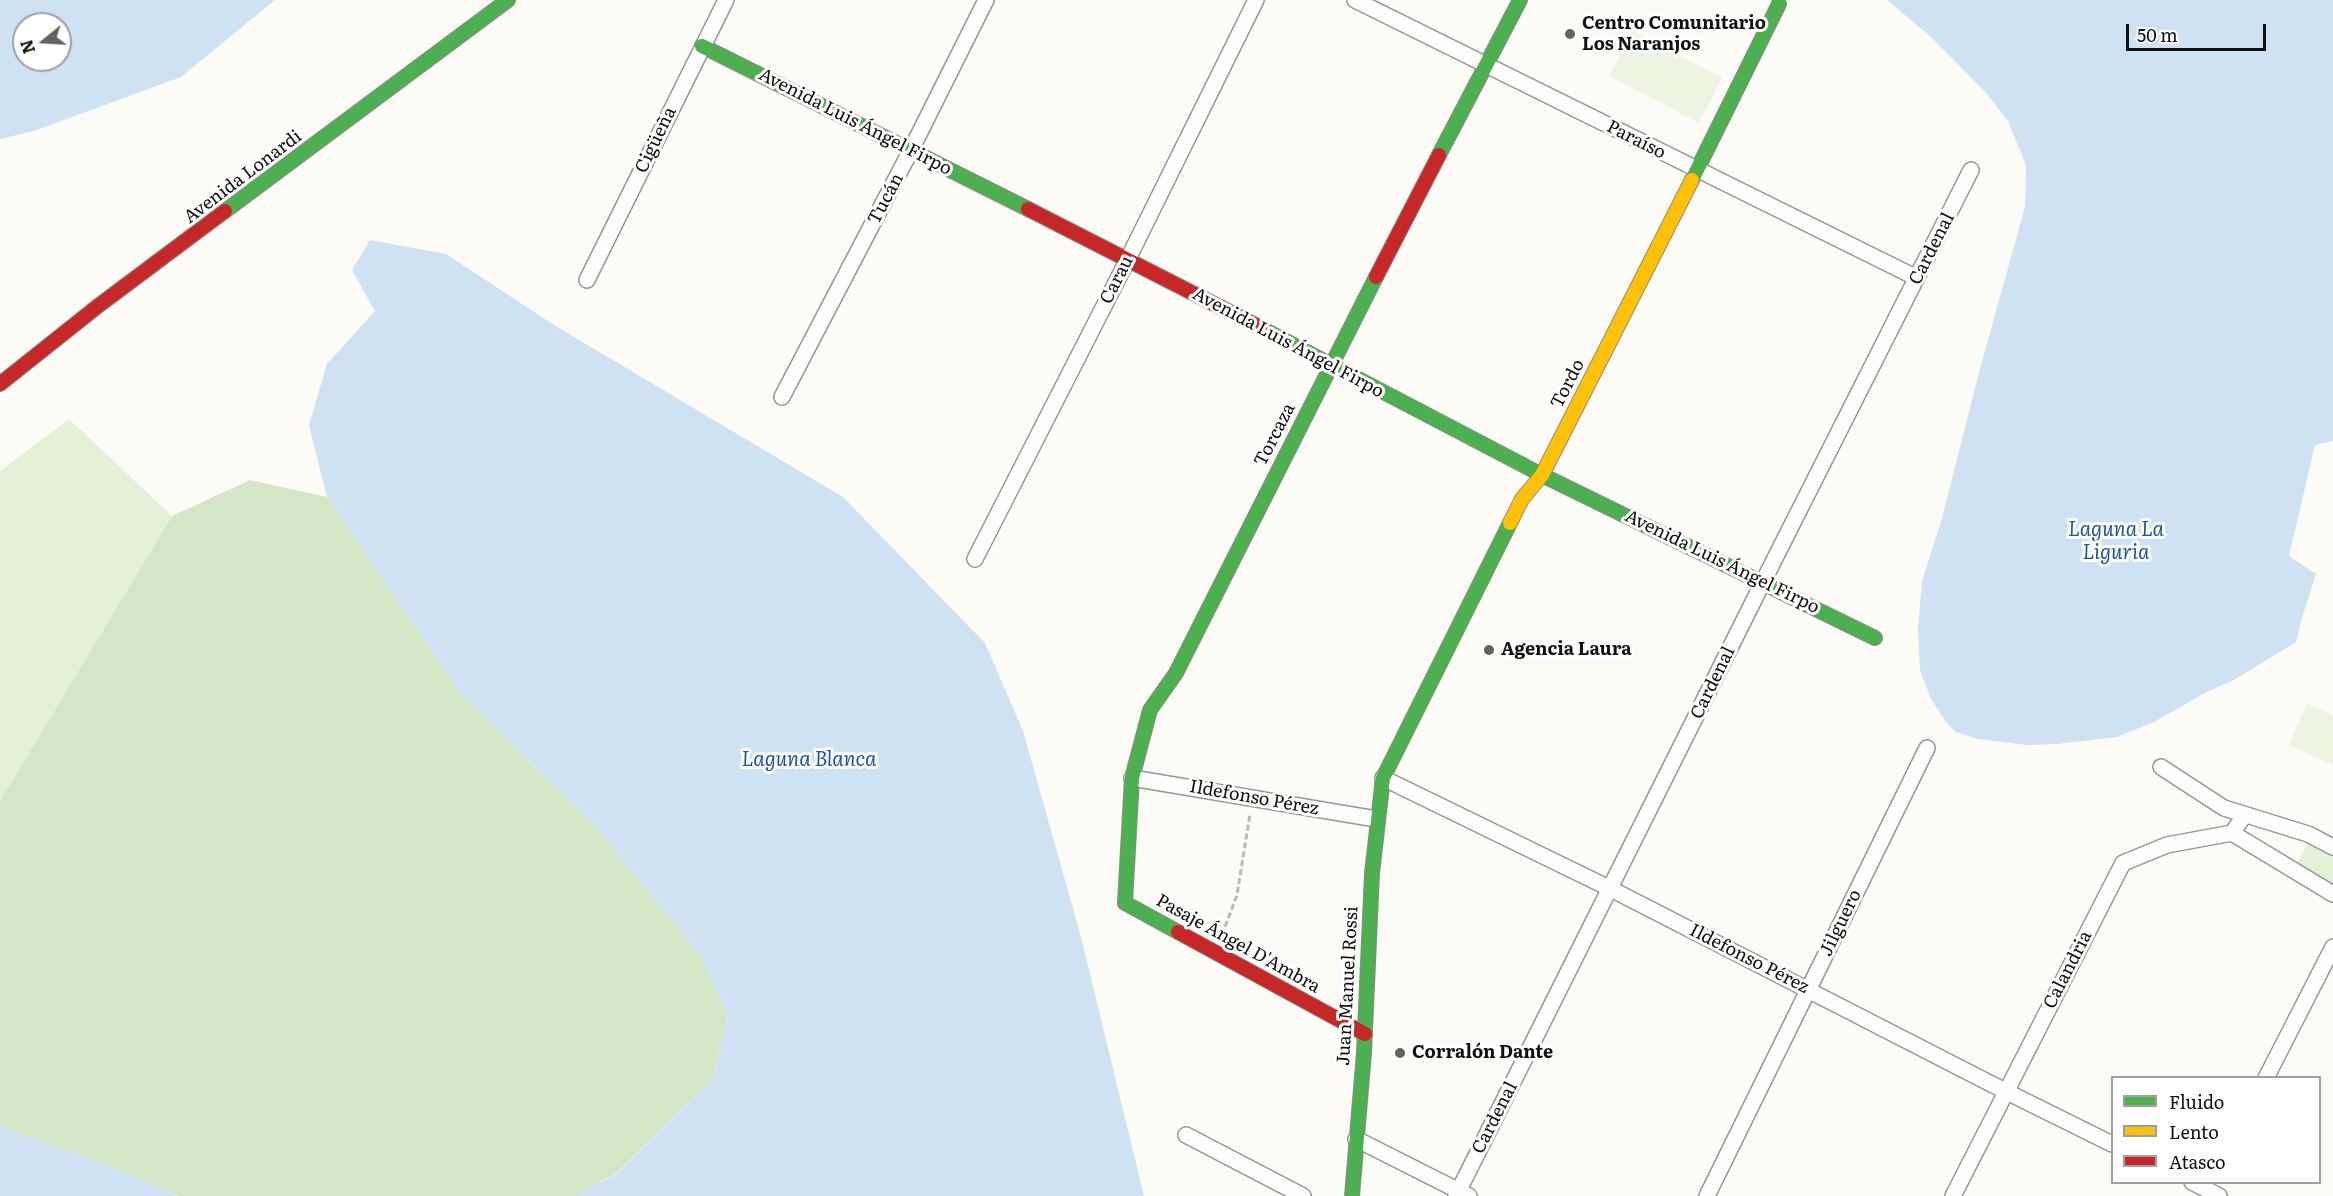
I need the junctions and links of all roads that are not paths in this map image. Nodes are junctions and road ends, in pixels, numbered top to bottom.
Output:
1 (508, 0) edge
2 (726, 0) edge
3 (986, 0) edge
4 (1256, 0) edge
5 (1355, 0) edge
6 (1520, 0) edge
7 (1779, 4) dead end
8 (702, 46) junction
9 (1487, 66) junction
10 (912, 150) junction
11 (1971, 170) dead end
12 (1697, 171) junction
13 (1128, 259) junction
14 (1917, 278) junction
15 (587, 280) dead end
16 (1330, 366) junction
17 (0, 384) edge
18 (782, 397) dead end
19 (1542, 475) junction
20 (975, 559) dead end
21 (1762, 582) junction
22 (1875, 638) dead end
23 (1927, 748) dead end
24 (2161, 767) dead end
25 (1132, 778) junction
26 (1383, 778) junction
27 (2244, 816) junction
28 (1376, 819) junction
29 (2232, 832) junction
30 (2333, 847) edge
31 (1611, 889) junction
32 (2333, 894) edge
33 (1125, 903) joint
34 (2333, 946) edge
35 (1808, 989) junction
36 (1365, 1034) junction
37 (2267, 1076) edge
38 (2006, 1091) junction
39 (1186, 1135) dead end
40 (1356, 1138) junction
41 (2111, 1144) edge
42 (2196, 1184) edge
43 (2211, 1191) edge
44 (1461, 1194) edge
45 (1303, 1196) edge
46 (1352, 1196) edge
47 (1707, 1196) edge
48 (1953, 1196) edge

1 - 17 street, Avenida Lonardi
2 - 8 street, Cigüeña
3 - 10 street, Tucán
4 - 13 street, Carau
5 - 9 street, Paraíso
6 - 9 street, Torcaza
7 - 12 street, Tordo
8 - 10 street, Avenida Luis Ángel Firpo
8 - 15 street, Cigüeña
9 - 12 street, Paraíso
9 - 16 street, Torcaza
10 - 13 street, Avenida Luis Ángel Firpo
10 - 18 street, Tucán
11 - 14 street, Cardenal
12 - 14 street, Paraíso
12 - 19 street, Tordo
13 - 16 street, Avenida Luis Ángel Firpo
13 - 20 street, Carau
14 - 21 street, Cardenal
16 - 19 street, Avenida Luis Ángel Firpo
16 - 25 street, Torcaza
19 - 21 street, Avenida Luis Ángel Firpo
19 - 26 street, Tordo
21 - 22 street, Avenida Luis Ángel Firpo
21 - 31 street, Cardenal
23 - 35 street, Jilguero
24 - 27 street
25 - 28 street, Ildefonso Pérez
25 - 33 street, Torcaza
26 - 28 street, Juan Manuel Rossi
26 - 31 street, Ildefonso Pérez
27 - 29 street
27 - 30 street
28 - 36 street, Juan Manuel Rossi
29 - 32 street
29 - 38 street, Calandria
31 - 35 street, Ildefonso Pérez
31 - 44 street, Cardenal
33 - 36 street, Pasaje Ángel D'Ambra
34 - 37 street
35 - 38 street, Ildefonso Pérez
35 - 47 street, Jilguero
36 - 40 street, Juan Manuel Rossi
38 - 41 street, Ildefonso Pérez
38 - 48 street, Calandria
39 - 45 street
40 - 44 street
40 - 46 street, Juan Manuel Rossi
42 - 43 street

